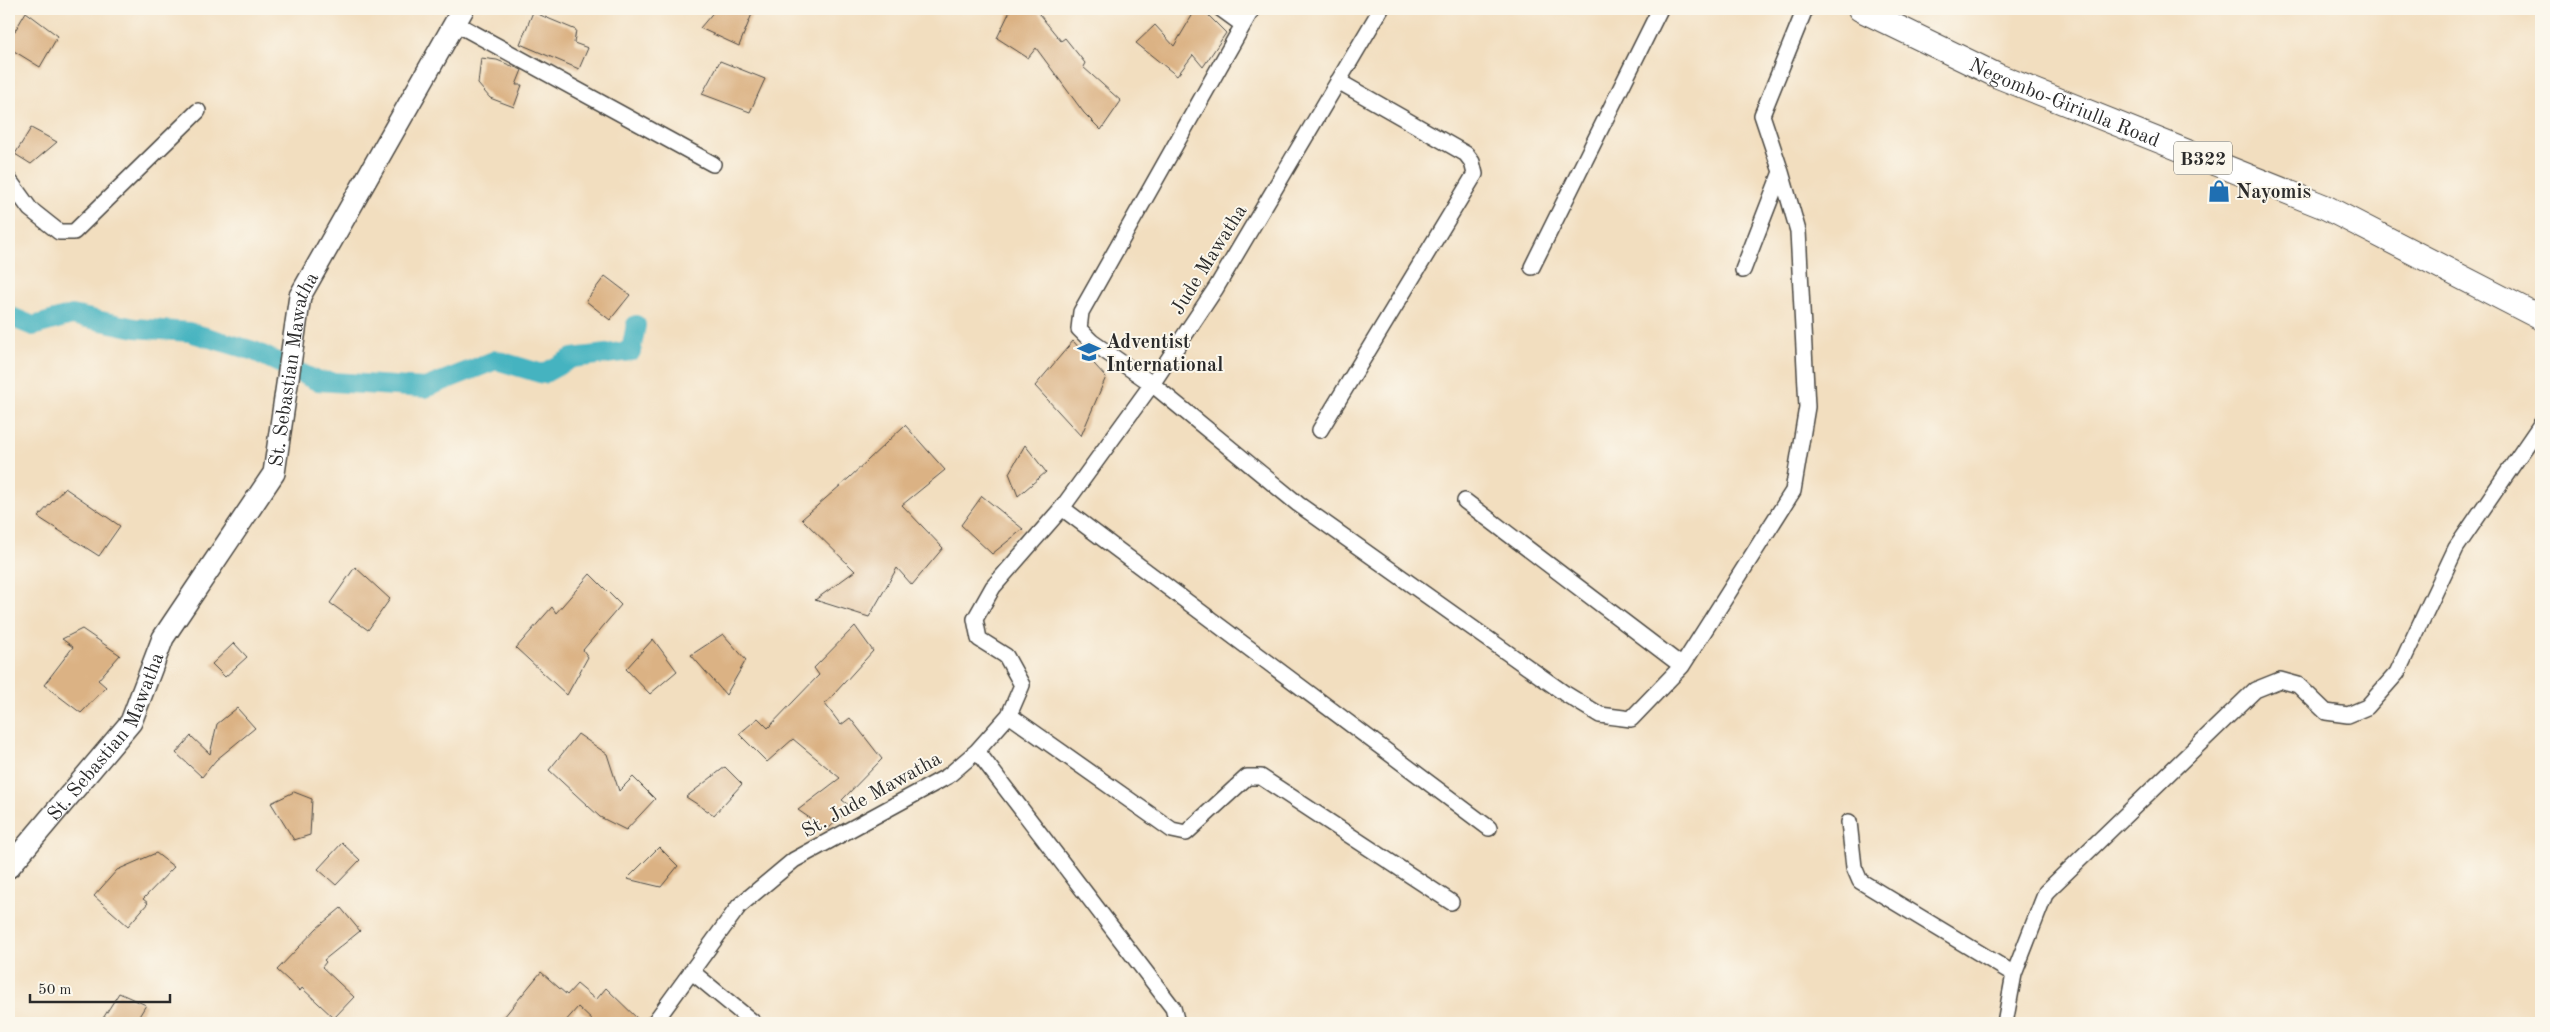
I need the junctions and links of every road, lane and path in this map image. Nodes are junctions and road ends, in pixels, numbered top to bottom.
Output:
1 (1221, 9) edge
2 (1252, 9) edge
3 (1381, 9) edge
4 (1660, 9) edge
5 (1805, 9) edge
6 (1860, 9) edge
7 (459, 16) edge
8 (1243, 25) junction
9 (1338, 81) junction
10 (198, 111) dead end
11 (713, 164) dead end
12 (1781, 172) junction
13 (9, 180) edge
14 (1532, 267) dead end
15 (1743, 270) dead end
16 (2541, 318) edge
17 (1152, 384) junction
18 (2541, 424) edge
19 (1320, 430) dead end
20 (1465, 501) dead end
21 (1062, 508) junction
22 (993, 588) joint
23 (1682, 666) junction
24 (1009, 716) junction
25 (977, 751) junction
26 (1849, 822) dead end
27 (1489, 828) dead end
28 (9, 867) edge
29 (1451, 902) dead end
30 (691, 971) junction
31 (2014, 974) junction
32 (654, 1023) edge
33 (754, 1023) edge
34 (1176, 1023) edge
35 (2005, 1023) edge

1 - 8 street
2 - 8 street
3 - 9 street, Jude Mawatha
4 - 14 street
5 - 12 street
6 - 16 main road, Negombo-Giriulla Road / B322
7 - 11 street
7 - 28 street, St. Sebastian Mawatha
8 - 17 street
9 - 17 street, Jude Mawatha
9 - 19 street
10 - 13 street
12 - 15 street
12 - 23 street
17 - 21 street, Jude Mawatha
17 - 23 street
18 - 31 street
20 - 23 street
21 - 22 street, Jude Mawatha
21 - 27 street
22 - 24 street, St. Jude Mawatha
24 - 25 street, St. Jude Mawatha
24 - 29 street
25 - 30 street, St. Jude Mawatha
25 - 34 street
26 - 31 street
30 - 32 street, St. Jude Mawatha
30 - 33 street
31 - 35 street

